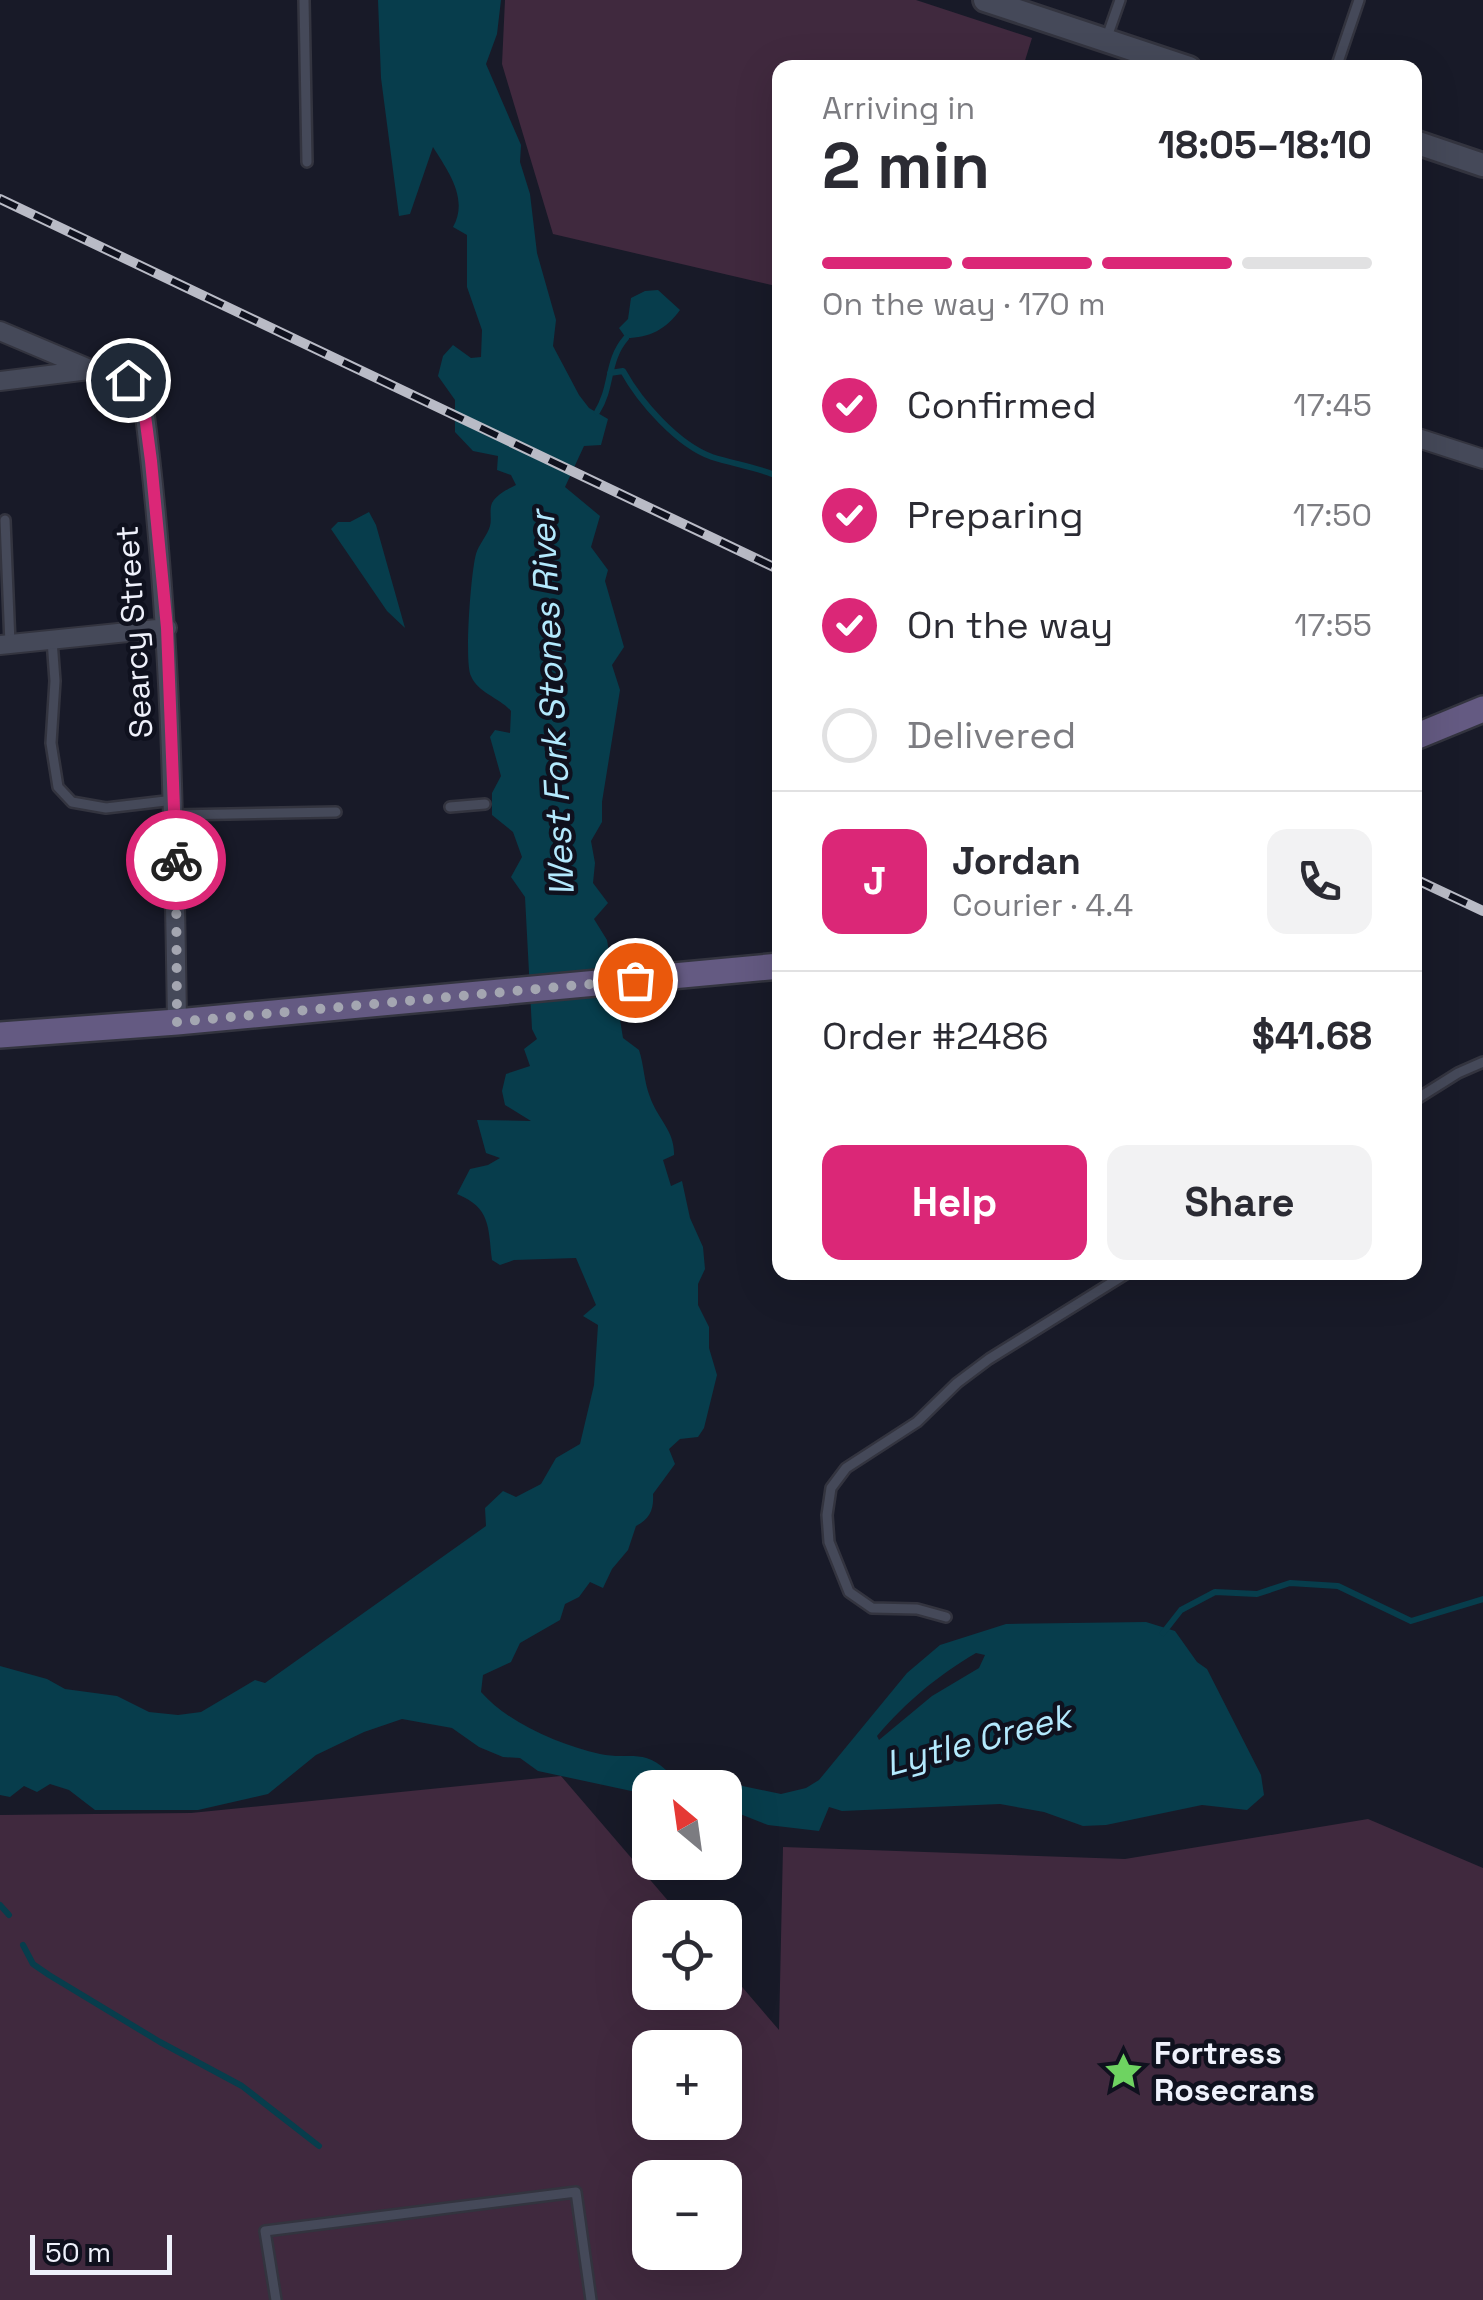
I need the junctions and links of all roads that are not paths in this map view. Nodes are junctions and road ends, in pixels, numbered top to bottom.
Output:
1 (304, 0) edge
2 (985, 0) edge
3 (1120, 0) edge
4 (1359, 0) edge
5 (1106, 40) junction
6 (1165, 60) edge
7 (1339, 60) edge
8 (1422, 144) edge
9 (307, 162) dead end
10 (1483, 164) edge
11 (0, 331) edge
12 (92, 370) junction
13 (0, 381) edge
14 (1422, 438) edge
15 (1483, 460) edge
16 (5, 520) dead end
17 (167, 628) junction
18 (52, 640) junction
19 (5, 644) edge
20 (1483, 708) edge
21 (1422, 734) edge
22 (485, 804) dead end
23 (450, 806) dead end
24 (175, 807) junction
25 (336, 812) dead end
26 (772, 967) edge
27 (177, 1022) junction
28 (0, 1035) edge
29 (1483, 1062) edge
30 (1422, 1096) edge
31 (1115, 1280) edge
32 (946, 1617) dead end
33 (276, 2300) edge
34 (591, 2300) edge

1 - 9 lane
2 - 5 street
3 - 5 lane
4 - 7 lane
5 - 6 street
8 - 10 street
11 - 12 street, Searcy Street
12 - 13 street
12 - 17 street, Searcy Street
14 - 15 street
16 - 19 lane
17 - 18 street
17 - 24 street, Searcy Street
18 - 19 street
18 - 24 lane
20 - 21 main road
22 - 23 lane
24 - 25 lane
24 - 27 street, Searcy Street
26 - 27 main road
27 - 28 main road
29 - 30 lane
31 - 32 lane
33 - 34 lane

